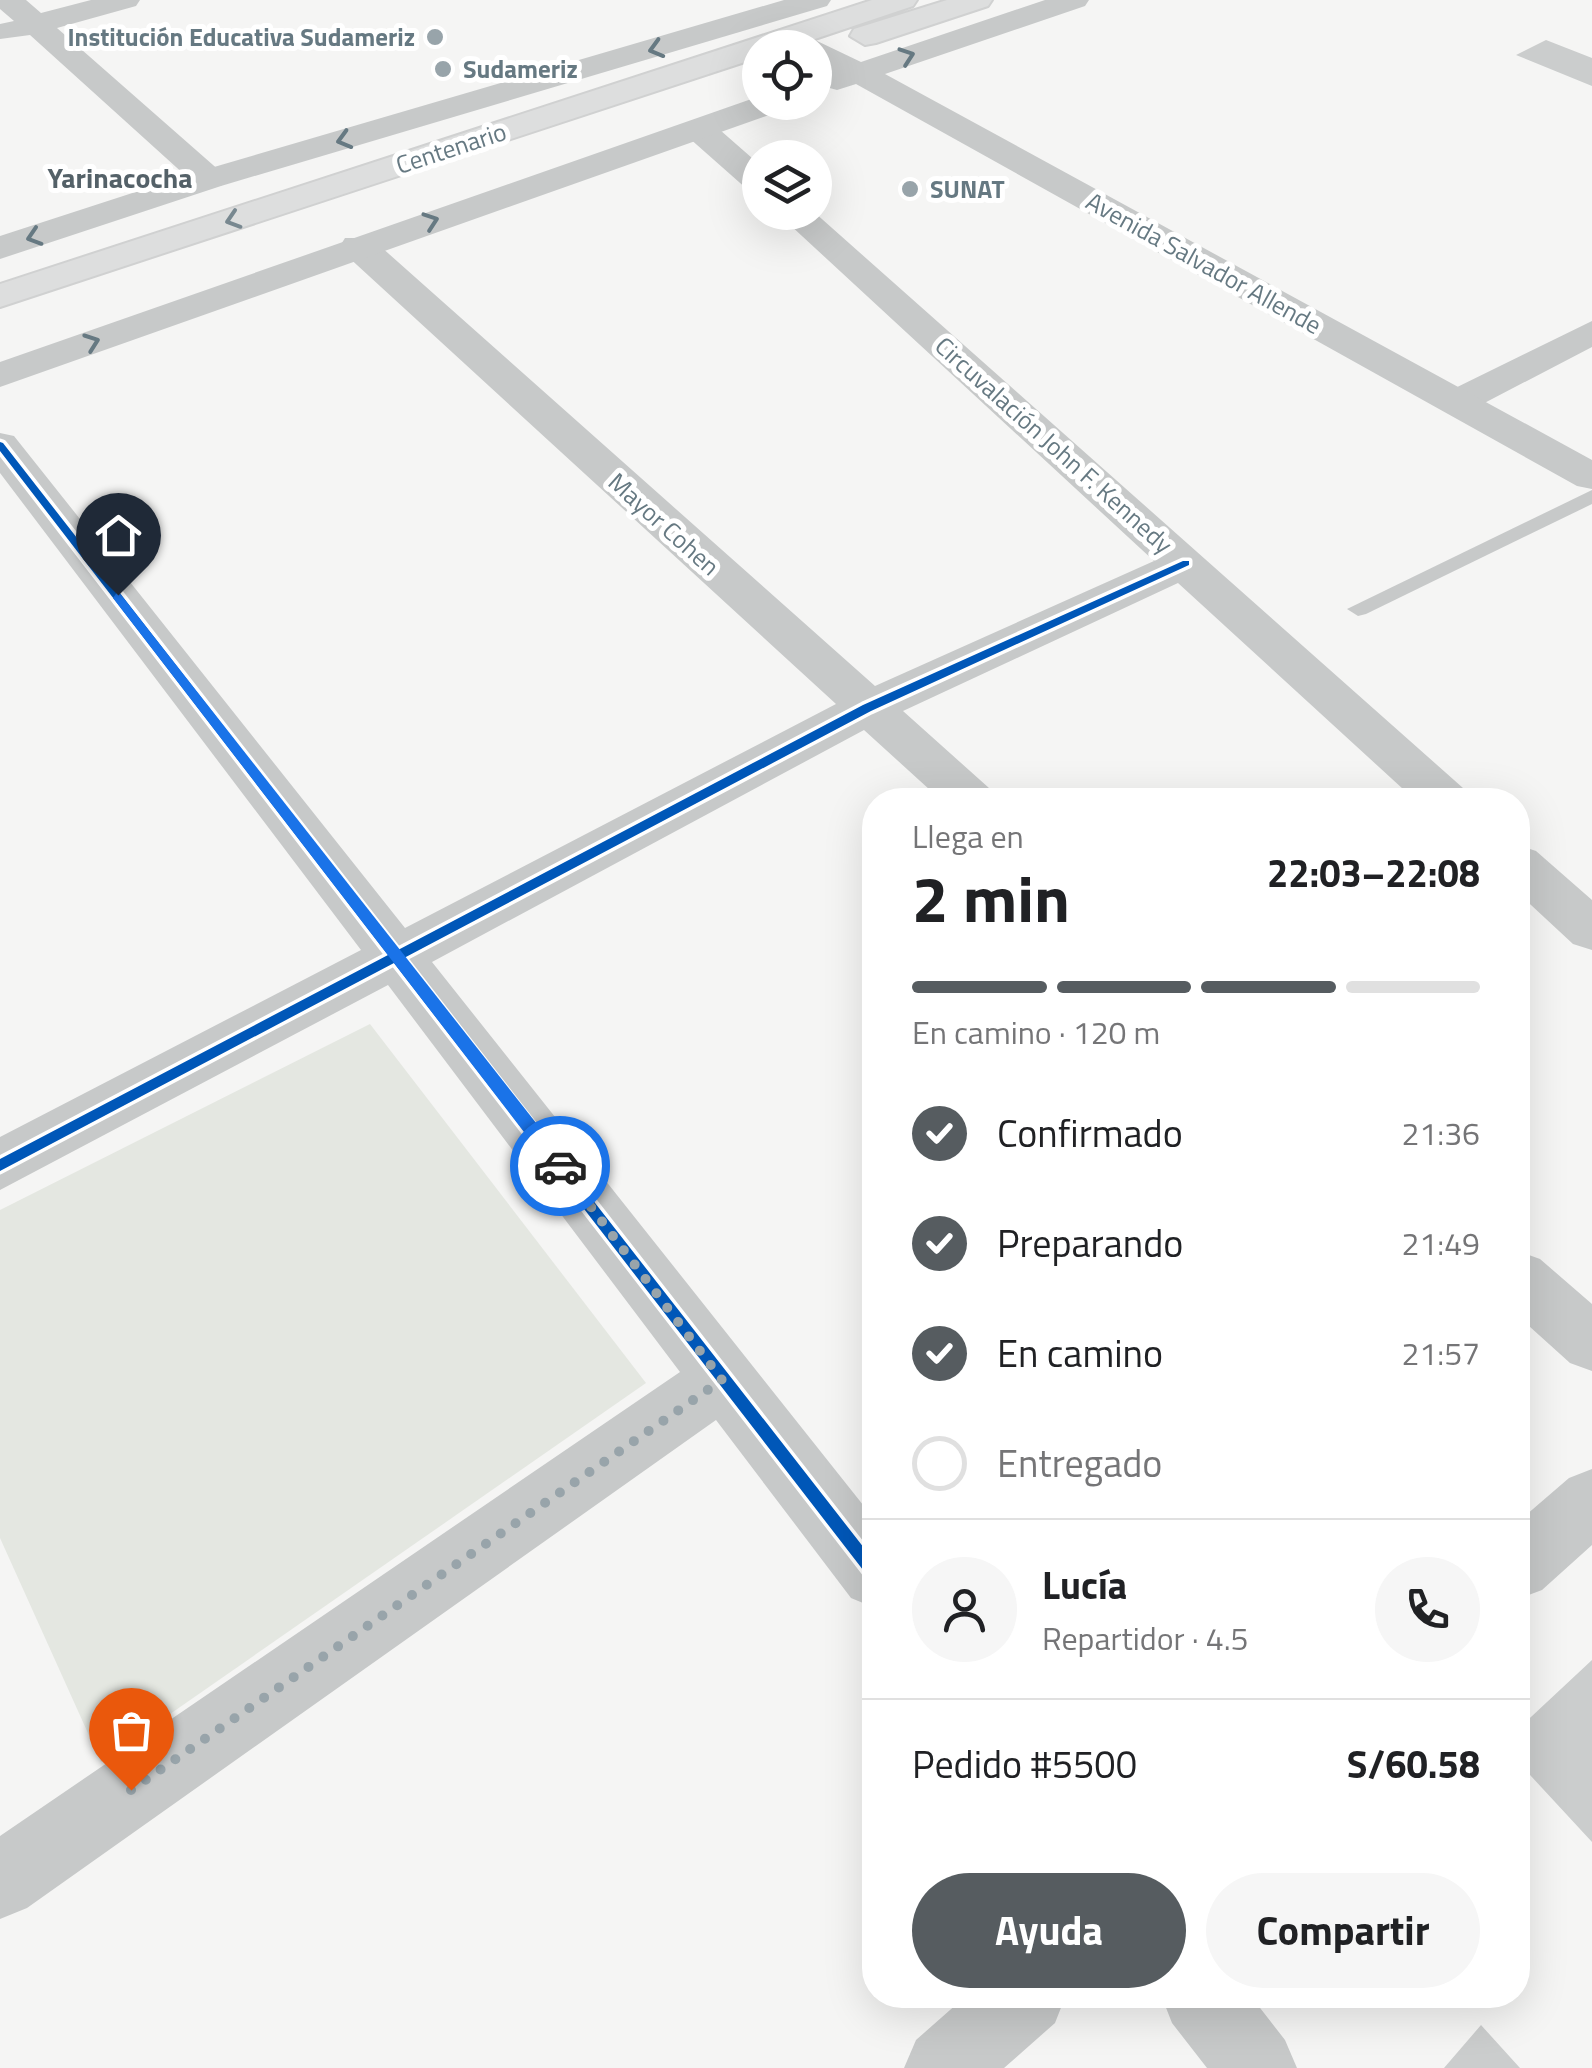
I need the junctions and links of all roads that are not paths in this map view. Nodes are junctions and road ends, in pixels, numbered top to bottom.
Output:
1 (8, 0) edge
2 (125, 0) edge
3 (816, 0) edge
4 (902, 0) edge
5 (976, 0) edge
6 (1074, 0) edge
7 (33, 25) junction
8 (781, 30) edge
9 (799, 30) edge
10 (815, 30) edge
11 (0, 34) edge
12 (742, 46) edge
13 (742, 48) edge
14 (742, 50) edge
15 (832, 62) edge
16 (858, 73) junction
17 (832, 82) edge
18 (742, 114) edge
19 (700, 130) junction
20 (742, 167) edge
21 (209, 179) junction
22 (813, 230) edge
23 (358, 246) junction
24 (0, 248) edge
25 (148, 283) dead end
26 (0, 296) edge
27 (1592, 332) edge
28 (0, 375) edge
29 (1457, 402) junction
30 (0, 445) edge
31 (1592, 477) edge
32 (1592, 496) edge
33 (1186, 563) junction
34 (1358, 609) dead end
35 (867, 708) junction
36 (958, 788) edge
37 (1433, 788) edge
38 (1530, 875) edge
39 (1592, 930) edge
40 (400, 956) junction
41 (0, 1165) edge
42 (1530, 1289) edge
43 (1592, 1343) edge
44 (722, 1380) junction
45 (1592, 1501) edge
46 (1530, 1555) edge
47 (862, 1558) edge
48 (0, 1881) edge
49 (1012, 2008) edge
50 (1210, 2008) edge
51 (944, 2068) edge
52 (1256, 2068) edge

1 - 7 street
2 - 7 street
3 - 8 street
4 - 9 highway, Centenario
5 - 10 highway, Centenario
16 -> 6 street
7 - 11 street
7 - 21 street
12 -> 21 street
13 -> 26 highway, Centenario
14 - 25 highway, Centenario
15 - 16 street, Avenida Salvador Allende
16 - 17 street
16 - 29 street, Avenida Salvador Allende
18 - 19 street
19 - 20 street
23 -> 19 street
21 -> 24 street
22 - 33 street, Circuvalación John F. Kennedy
28 -> 23 street
23 - 35 street, Mayor Cohen
27 - 29 street
29 - 31 street, Avenida Salvador Allende
30 - 40 street
32 - 34 lane
33 - 35 street
33 - 37 street, Circuvalación John F. Kennedy
35 - 36 street, Mayor Cohen
35 - 40 street
38 - 39 street
40 - 41 street
40 - 44 street
42 - 43 street
44 - 47 street
44 - 48 street
45 - 46 street
49 - 51 street
50 - 52 street

